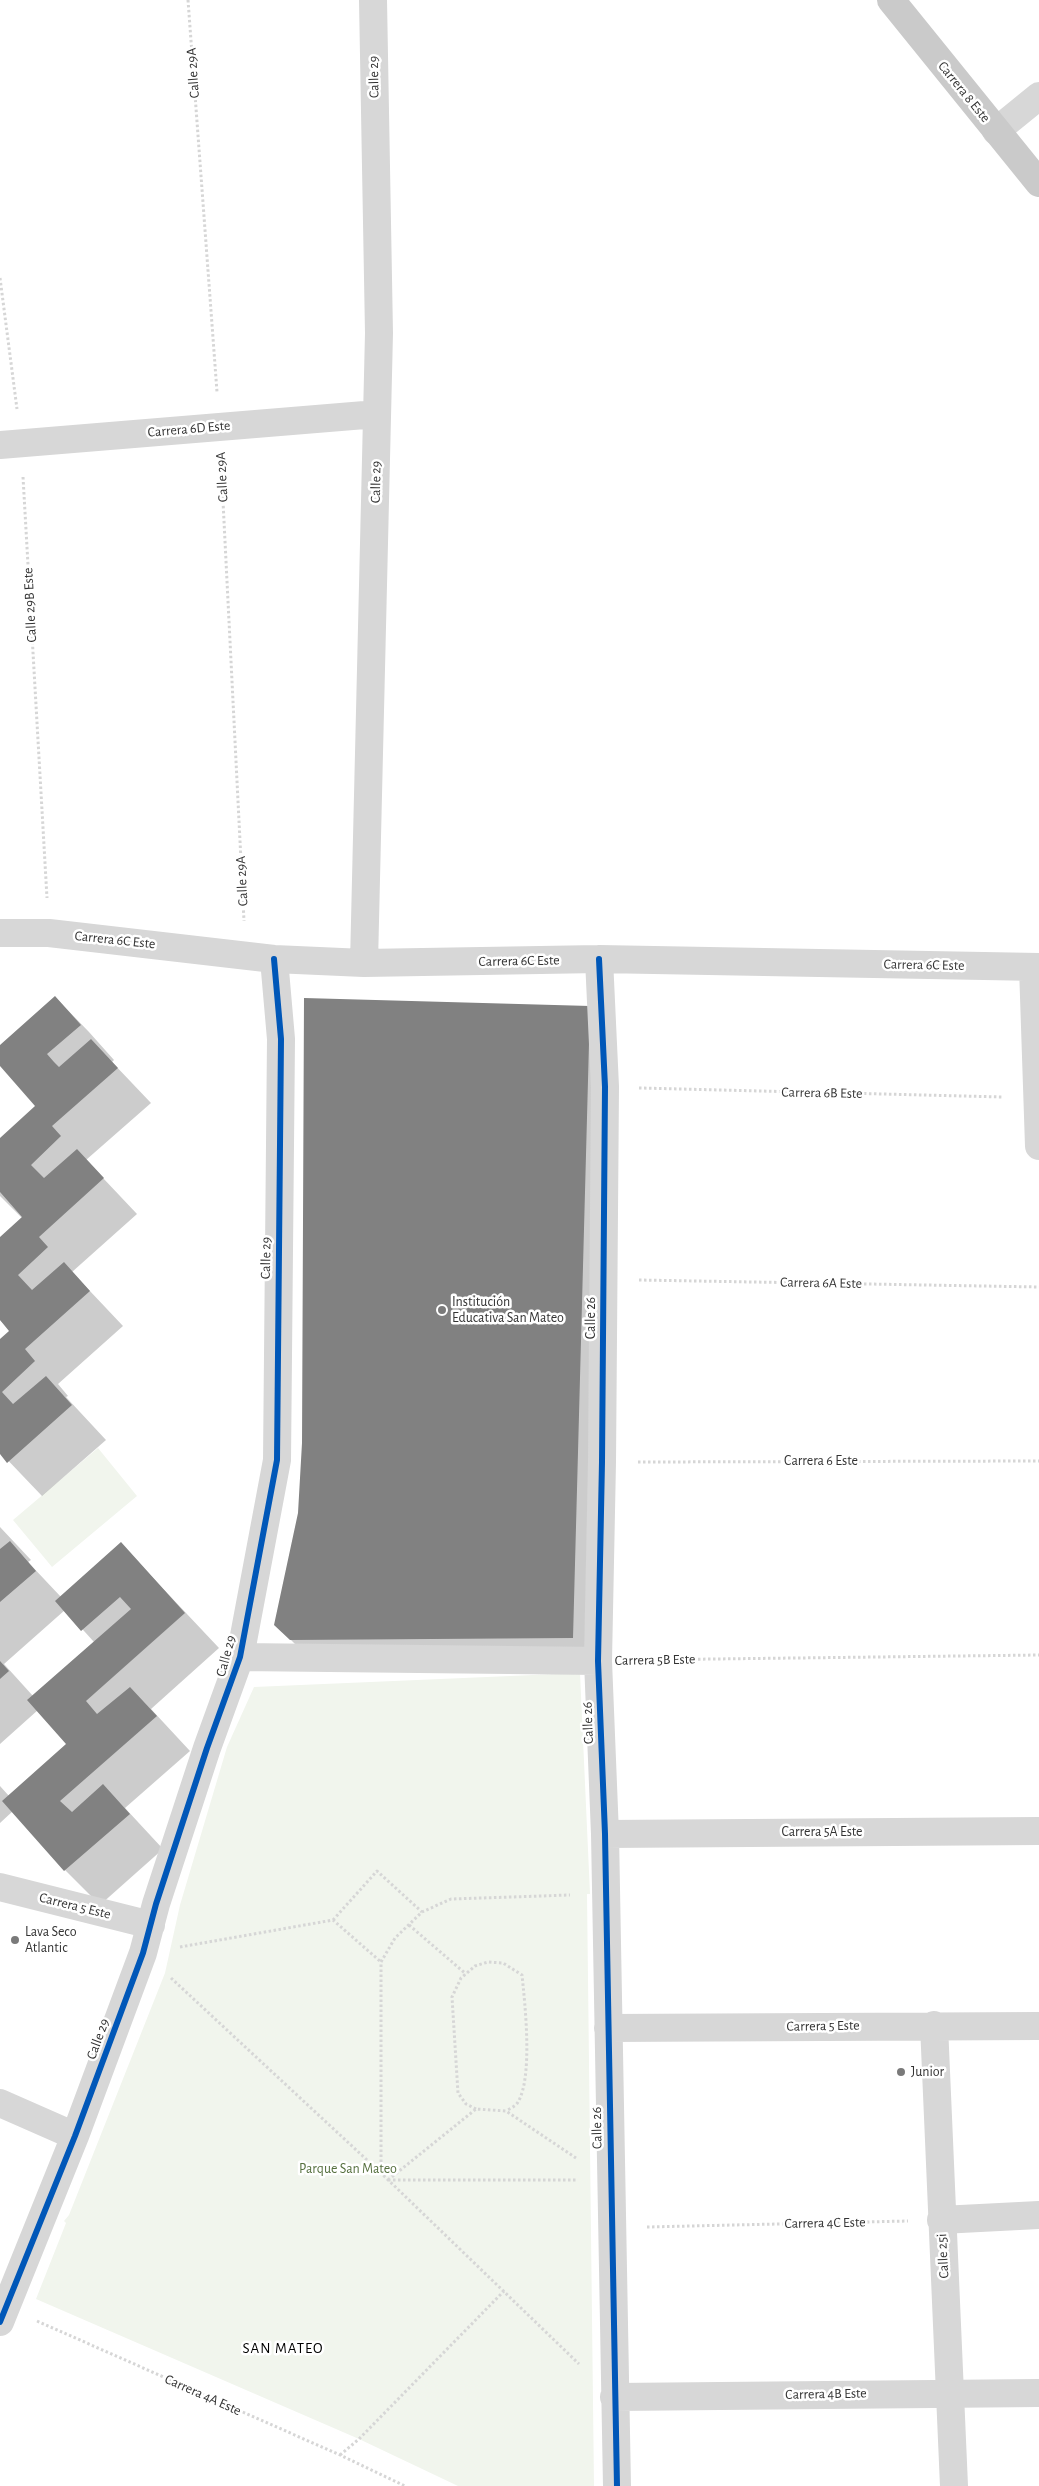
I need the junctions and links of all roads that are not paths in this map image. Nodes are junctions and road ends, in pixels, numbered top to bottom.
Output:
1 (373, 0) edge
2 (891, 0) edge
3 (1039, 96) edge
4 (996, 131) junction
5 (1039, 183) edge
6 (377, 414) junction
7 (11, 444) edge
8 (0, 933) edge
9 (274, 959) junction
10 (599, 960) junction
11 (364, 963) junction
12 (1036, 967) edge
13 (1038, 1098) edge
14 (1039, 1146) edge
15 (240, 1657) junction
16 (598, 1661) junction
17 (1039, 1831) edge
18 (605, 1834) junction
19 (0, 1887) edge
20 (150, 1925) junction
21 (934, 2025) junction
22 (1039, 2026) edge
23 (608, 2028) junction
24 (0, 2103) edge
25 (75, 2136) junction
26 (1039, 2215) edge
27 (941, 2220) junction
28 (2, 2313) edge
29 (950, 2392) junction
30 (1039, 2392) edge
31 (614, 2397) junction
32 (617, 2486) edge
33 (954, 2486) edge

1 - 6 street, Calle 29
2 - 4 main road, Carrera 8 Este
3 - 4 street
4 - 5 main road, Carrera 8 Este
6 - 7 street, Carrera 6D Este
6 - 11 street, Calle 29
8 - 9 street, Carrera 6C Este
9 - 11 street, Carrera 6C Este
9 - 15 street, Calle 29
10 - 11 street, Carrera 6C Este
10 - 12 street, Carrera 6C Este
10 - 16 street, Calle 26
12 - 13 street
13 - 14 street
15 - 16 street, Carrera 5B Este
15 - 20 street, Calle 29
16 - 18 street, Calle 26
17 - 18 street, Carrera 5A Este
18 - 23 street, Calle 26
19 - 20 street, Carrera 5 Este
20 - 25 street, Calle 29
21 - 22 street, Carrera 5 Este
21 - 23 street, Carrera 5 Este
21 - 27 street, Calle 25i
23 - 31 street, Calle 26
24 - 25 street
25 - 28 street, Calle 29
26 - 27 street
27 - 29 street, Calle 25i
29 - 30 street, Carrera 4B Este
29 - 31 street, Carrera 4B Este
29 - 33 street, Calle 25i
31 - 32 street, Calle 26

